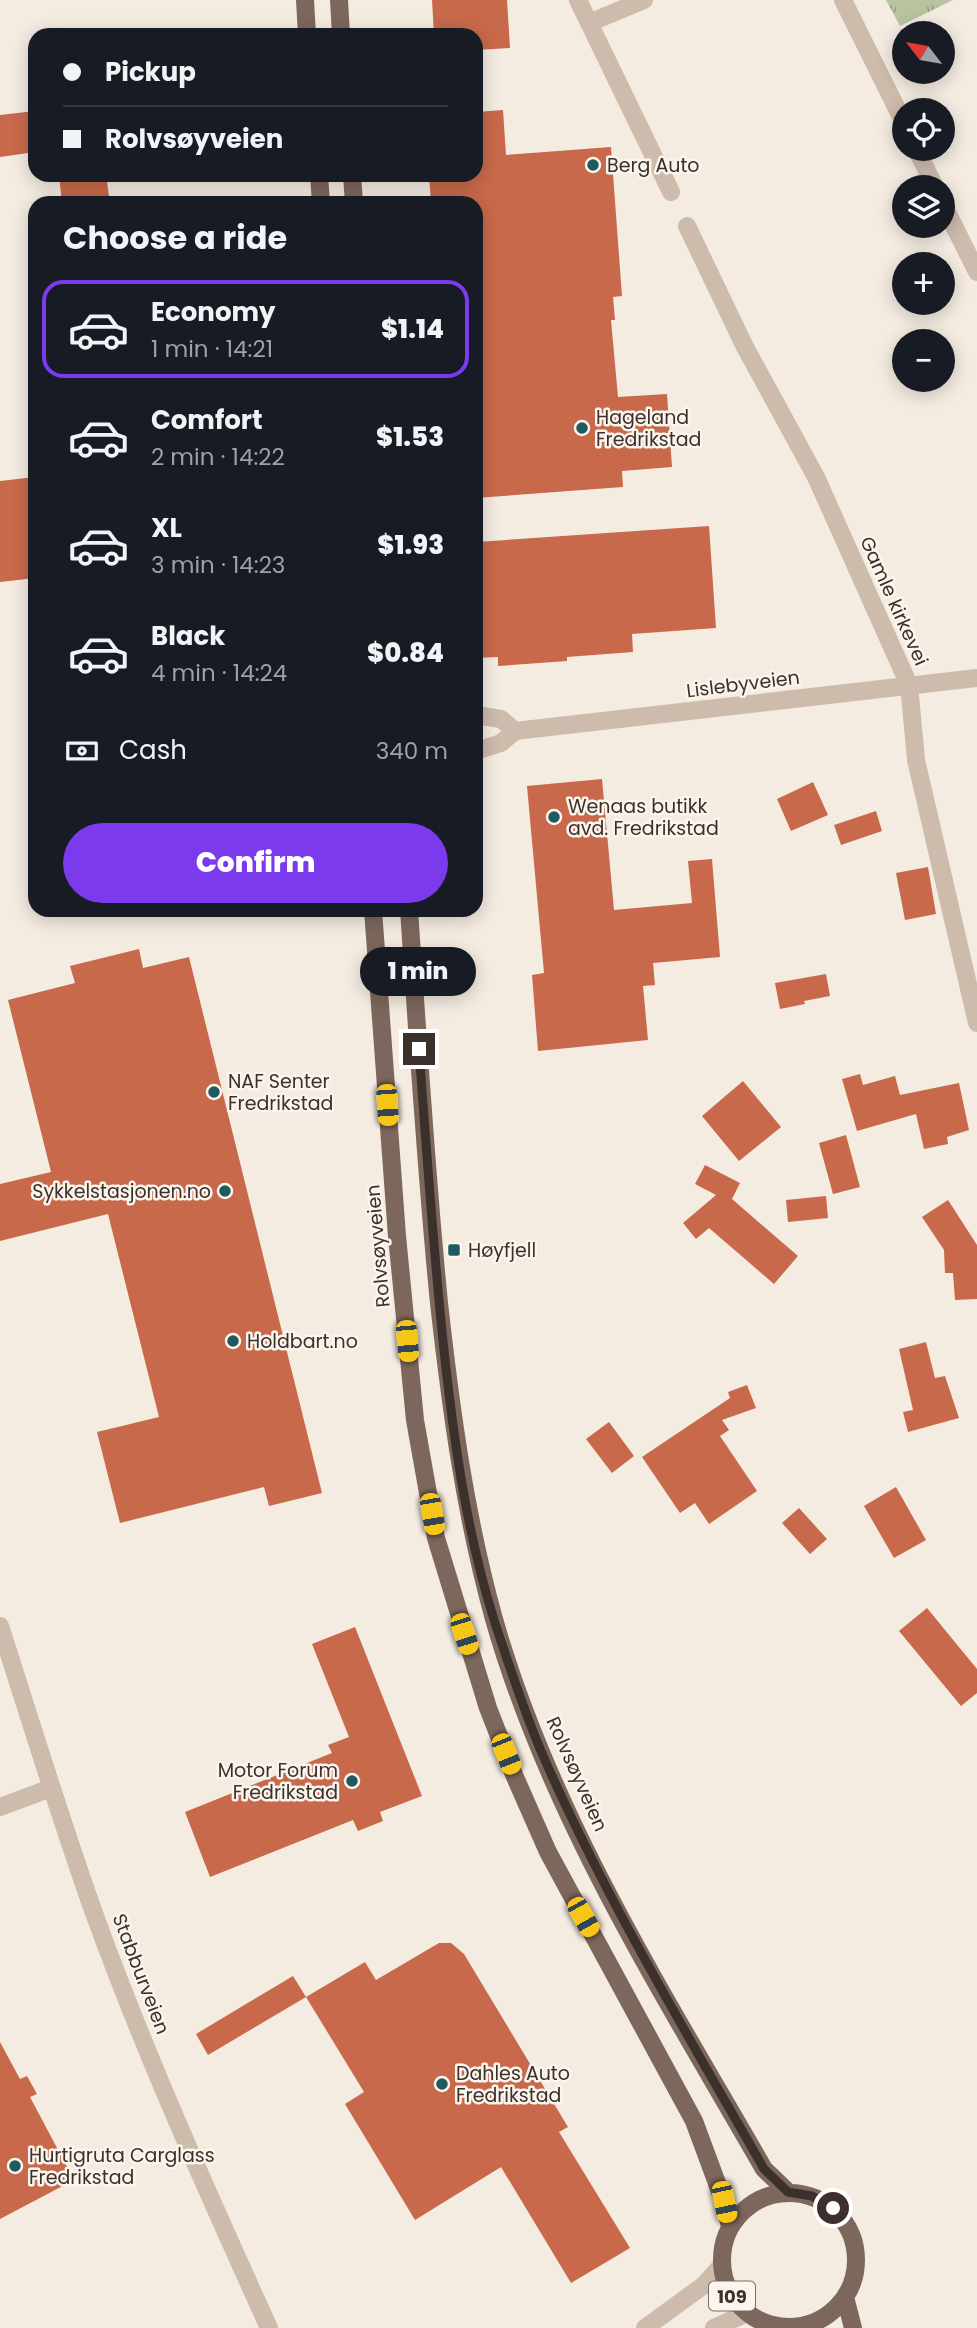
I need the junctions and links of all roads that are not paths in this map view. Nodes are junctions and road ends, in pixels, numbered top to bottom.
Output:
1 (305, 0) edge
2 (339, 0) edge
3 (578, 0) edge
4 (644, 0) edge
5 (843, 0) edge
6 (589, 23) junction
7 (307, 28) edge
8 (341, 28) edge
9 (892, 99) edge
10 (671, 192) dead end
11 (687, 226) dead end
12 (955, 228) edge
13 (977, 272) edge
14 (977, 678) edge
15 (909, 685) junction
16 (483, 716) edge
17 (515, 731) junction
18 (483, 749) edge
19 (374, 917) edge
20 (410, 917) edge
21 (977, 1023) edge
22 (0, 1626) edge
23 (51, 1788) junction
24 (0, 1807) edge
25 (788, 2192) junction
26 (730, 2227) junction
27 (721, 2266) junction
28 (845, 2297) junction
29 (747, 2313) junction
30 (269, 2328) edge
31 (645, 2328) edge
32 (714, 2328) edge
33 (793, 2328) edge
34 (853, 2328) edge

1 - 7 main road
2 - 8 main road
3 - 6 street
4 - 6 street
5 - 9 street
6 - 10 street
11 - 15 street, Gamle kirkevei
12 - 13 street
14 - 15 street, Lislebyveien
15 - 17 street, Lislebyveien
15 - 21 street, Gamle kirkevei
16 - 17 street
17 - 18 street, Lislebyveien
19 - 26 main road, Rolvsøyveien / 109
20 - 25 main road, Rolvsøyveien
22 - 23 street, Stabburveien
23 - 24 street
23 - 30 street, Stabburveien
25 - 26 main road
25 - 28 main road
26 - 27 main road, 109
27 - 29 main road, 109
27 - 31 street
28 - 33 main road, 109
28 - 34 main road
29 - 32 street
29 - 33 main road, 109

